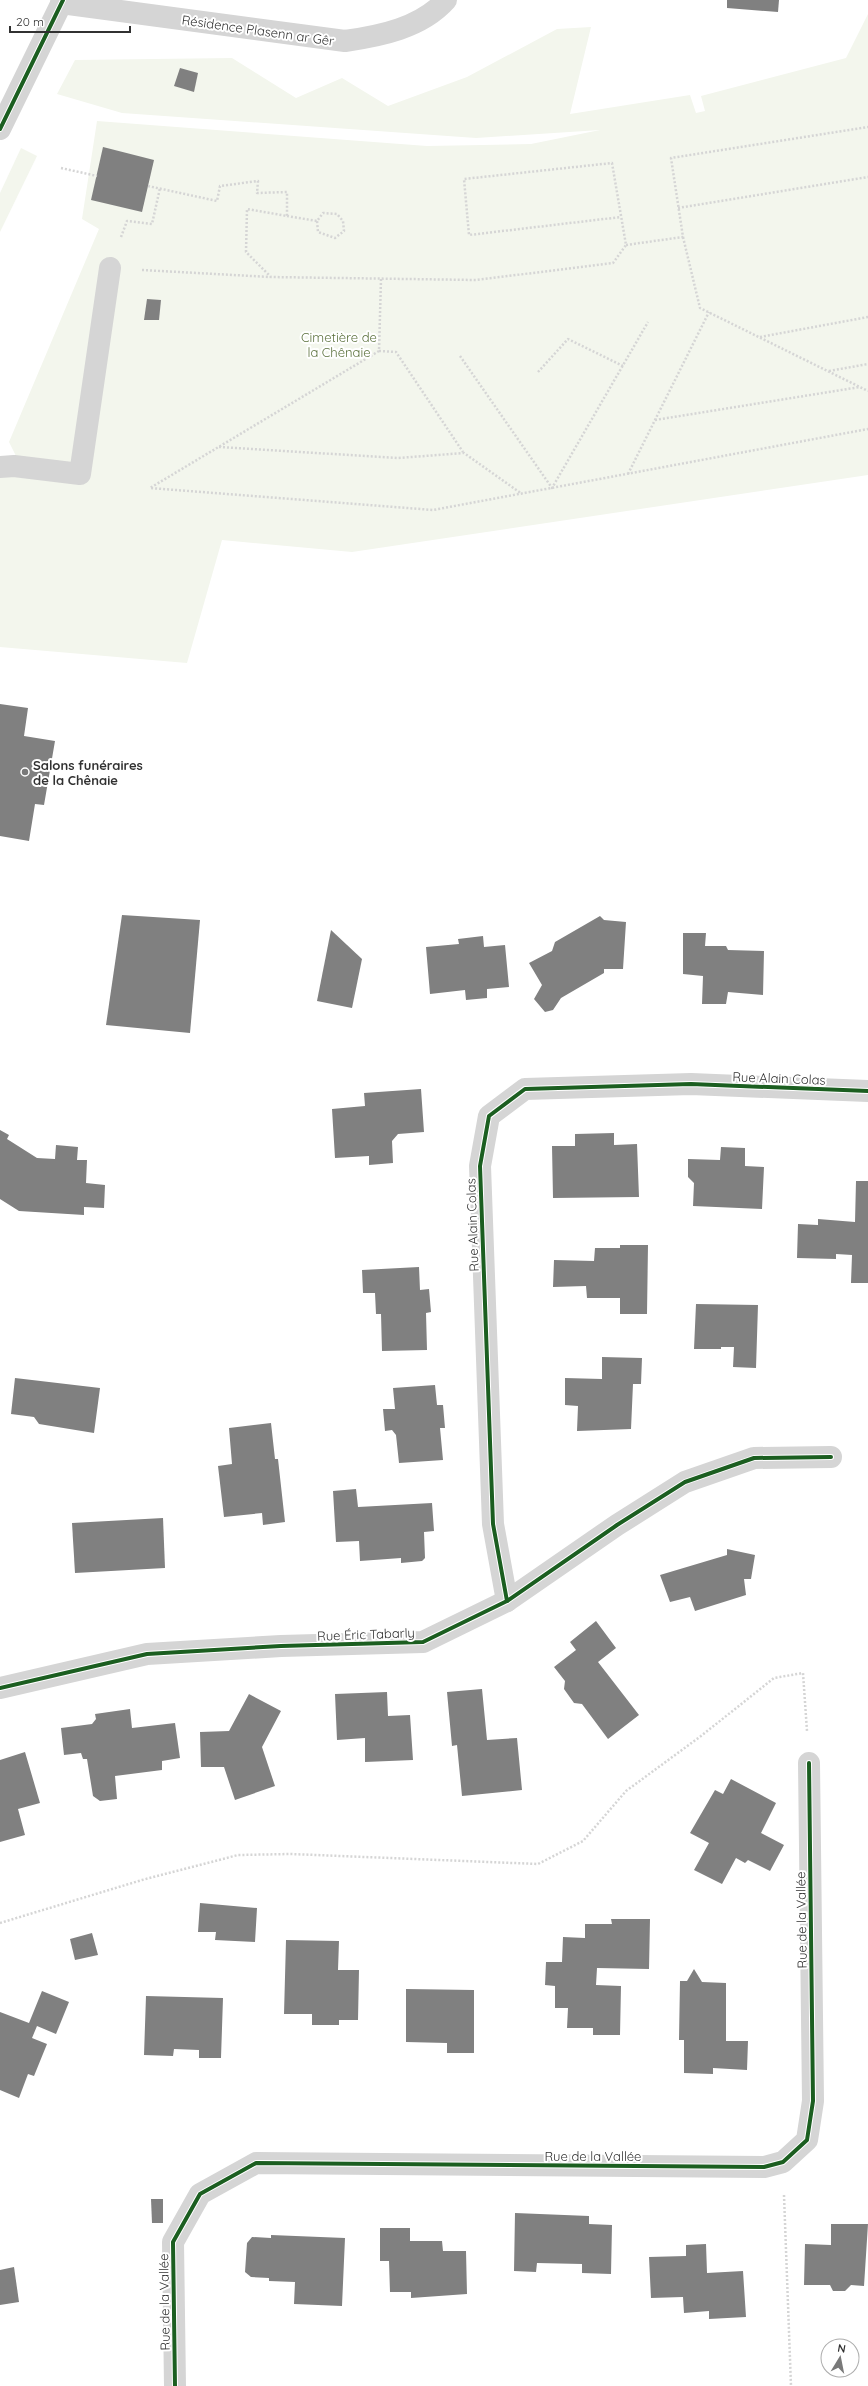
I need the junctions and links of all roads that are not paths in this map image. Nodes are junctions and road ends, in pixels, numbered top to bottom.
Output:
1 (446, 0) edge
2 (62, 2) edge
3 (0, 129) edge
4 (110, 268) road end
5 (0, 467) edge
6 (868, 1091) edge
7 (831, 1457) dead end
8 (507, 1601) junction
9 (0, 1688) edge
10 (809, 1763) road end
11 (175, 2386) edge

1 - 2 street, Résidence Plasenn ar Gêr
2 - 3 street
4 - 5 street
6 - 8 street, Rue Alain Colas
7 - 8 street, Rue Éric Tabarly
8 - 9 street, Rue Éric Tabarly
10 - 11 street, Rue de la Vallée

